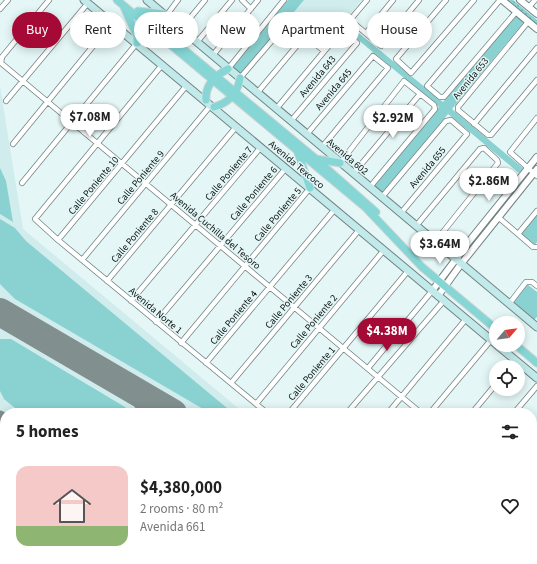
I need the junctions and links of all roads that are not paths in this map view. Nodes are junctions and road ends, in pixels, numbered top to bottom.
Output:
1 (8, 0) edge
2 (49, 0) edge
3 (117, 0) edge
4 (178, 0) edge
5 (205, 0) edge
6 (232, 0) edge
7 (242, 0) edge
8 (258, 0) edge
9 (284, 0) edge
10 (367, 0) edge
11 (393, 0) edge
12 (420, 0) edge
13 (446, 0) edge
14 (474, 0) edge
15 (501, 0) edge
16 (520, 0) edge
17 (535, 0) edge
18 (149, 1) edge
19 (86, 2) edge
20 (124, 3) edge
21 (529, 7) junction
22 (0, 9) edge
23 (251, 9) junction
24 (98, 12) edge
25 (138, 12) edge
26 (161, 12) edge
27 (167, 12) edge
28 (195, 12) edge
29 (516, 12) junction
30 (537, 14) edge
31 (528, 22) junction
32 (134, 28) edge
33 (537, 29) edge
34 (366, 33) junction
35 (126, 34) edge
36 (134, 41) edge
37 (198, 41) edge
38 (198, 43) edge
39 (268, 45) edge
40 (134, 47) edge
41 (92, 48) edge
42 (143, 48) edge
43 (180, 48) edge
44 (295, 48) edge
45 (320, 48) edge
46 (537, 48) edge
47 (324, 51) junction
48 (213, 55) junction
49 (0, 61) edge
50 (162, 65) junction
51 (228, 68) junction
52 (215, 78) junction
53 (240, 78) junction
54 (537, 80) edge
55 (23, 81) junction
56 (187, 85) junction
57 (257, 93) junction
58 (234, 94) junction
59 (420, 94) junction
60 (6, 101) dead end
61 (48, 102) junction
62 (210, 104) junction
63 (276, 109) junction
64 (537, 118) edge
65 (292, 121) junction
66 (72, 123) junction
67 (474, 124) junction
68 (236, 127) junction
69 (307, 134) junction
70 (97, 142) junction
71 (12, 144) dead end
72 (261, 147) junction
73 (322, 147) junction
74 (297, 150) junction
75 (537, 157) edge
76 (316, 159) junction
77 (122, 163) junction
78 (340, 163) junction
79 (286, 168) junction
80 (528, 168) junction
81 (536, 172) edge
82 (353, 174) junction
83 (22, 183) dead end
84 (146, 184) junction
85 (370, 187) junction
86 (310, 188) junction
87 (382, 197) junction
88 (171, 205) junction
89 (335, 209) junction
90 (537, 211) edge
91 (401, 213) junction
92 (498, 216) junction
93 (196, 225) junction
94 (416, 226) junction
95 (359, 230) junction
96 (518, 234) junction
97 (58, 240) junction
98 (435, 242) junction
99 (220, 246) junction
100 (537, 247) edge
101 (384, 250) junction
102 (82, 260) junction
103 (458, 261) junction
104 (245, 266) junction
105 (408, 271) junction
106 (107, 281) junction
107 (444, 282) junction
108 (270, 286) junction
109 (537, 286) edge
110 (432, 291) junction
111 (438, 296) junction
112 (132, 302) junction
113 (441, 304) dead end
114 (509, 304) junction
115 (295, 307) junction
116 (489, 317) edge
117 (466, 319) junction
118 (156, 322) junction
119 (489, 323) edge
120 (537, 325) edge
121 (319, 328) junction
122 (489, 338) edge
123 (181, 343) junction
124 (343, 348) junction
125 (525, 348) edge
126 (489, 349) edge
127 (506, 352) edge
128 (524, 352) edge
129 (537, 358) edge
130 (515, 360) edge
131 (206, 363) junction
132 (537, 363) edge
133 (368, 368) junction
134 (525, 368) edge
135 (378, 377) junction
136 (537, 378) edge
137 (231, 383) junction
138 (537, 386) edge
139 (489, 392) edge
140 (401, 397) junction
141 (256, 404) junction
142 (261, 408) edge
143 (293, 408) edge
144 (351, 408) edge
145 (392, 408) edge
146 (415, 408) edge
147 (435, 408) edge
148 (476, 408) edge
149 (518, 408) edge

1 - 22 street
2 - 49 street
3 - 20 main road
4 - 27 street
5 - 28 street
6 - 37 street
7 - 23 street
8 - 23 street
9 - 51 street
10 - 34 street
11 - 34 street
12 - 34 street
13 - 14 street
15 - 29 street
15 - 29 street, Avenida 653
16 - 21 street
17 - 21 street
18 - 26 main road, Avenida 602
19 - 24 main road, Avenida Texcoco
19 - 55 street
20 - 25 main road
20 - 32 main road
20 - 52 main road
21 - 30 street
23 - 48 street
29 - 31 street
31 - 33 street
31 - 67 street, Avenida 653
35 - 36 main road, Avenida Texcoco
38 - 48 main road, Avenida 602
39 - 53 street
40 - 66 street
41 - 61 street
42 - 50 main road, Avenida Texcoco
43 - 52 main road
44 - 57 street
45 - 47 street
46 - 67 street
47 - 63 street
47 - 65 street, Avenida 643
48 - 51 main road, Avenida 602
49 - 55 street, Avenida Cuchilla del Tesoro
50 - 56 main road, Avenida Texcoco
50 - 70 street
51 - 52 main road
51 - 53 main road, Avenida 602
52 - 58 main road
52 - 62 main road
53 - 57 main road, Avenida 602
53 - 58 main road
54 - 67 street
55 - 60 street
55 - 61 street, Avenida Cuchilla del Tesoro
56 - 62 main road, Avenida Texcoco
56 - 77 street, Calle Poniente 10
57 - 63 main road, Avenida 602
58 - 62 main road
58 - 74 main road
58 - 76 main road
59 - 78 street
59 - 82 street
59 - 85 street
61 - 66 street, Avenida Cuchilla del Tesoro
61 - 71 street
62 - 68 main road, Avenida Texcoco
62 - 84 street, Calle Poniente 9
63 - 65 main road, Avenida 602
64 - 80 street
65 - 69 main road, Avenida 602
66 - 70 street, Avenida Cuchilla del Tesoro
66 - 83 street
68 - 72 main road, Avenida Texcoco
68 - 88 street, Calle Poniente 8
69 - 73 main road, Avenida 602
69 - 73 street, Avenida 645
70 - 77 street, Avenida Cuchilla del Tesoro
70 - 97 street, Avenida Norte 1
72 - 79 main road, Avenida Texcoco
72 - 93 street, Calle Poniente 7
73 - 78 main road, Avenida 602
74 - 86 main road
74 - 107 main road
75 - 80 street
76 - 78 main road
76 - 107 main road
77 - 84 street, Avenida Cuchilla del Tesoro
77 - 97 street, Calle Poniente 10
78 - 82 main road, Avenida 602
79 - 86 main road, Avenida Texcoco
79 - 99 street, Calle Poniente 6
80 - 81 street
80 - 103 street
81 - 92 street
82 - 85 main road, Avenida 602
84 - 88 street, Avenida Cuchilla del Tesoro
84 - 102 street, Calle Poniente 9
85 - 87 main road, Avenida 602
86 - 89 main road, Avenida Texcoco
86 - 104 street, Calle Poniente 5
87 - 91 main road, Avenida 602
87 - 91 street, Avenida 655
88 - 93 street, Avenida Cuchilla del Tesoro
88 - 106 street, Calle Poniente 8
89 - 95 main road, Avenida Texcoco
89 - 108 street, Calle Poniente 4
90 - 96 street
91 - 94 main road, Avenida 602
92 - 96 street
92 - 103 street
93 - 99 street, Avenida Cuchilla del Tesoro
93 - 112 street, Calle Poniente 7
94 - 98 main road, Avenida 602
94 - 98 street
95 - 101 main road, Avenida Texcoco
95 - 115 street, Calle Poniente 3
96 - 100 street
97 - 102 street, Avenida Norte 1
98 - 103 main road, Avenida 602
99 - 104 street, Avenida Cuchilla del Tesoro
99 - 118 street, Calle Poniente 6
101 - 105 main road, Avenida Texcoco
101 - 121 street, Calle Poniente 2
102 - 106 street, Avenida Norte 1
103 - 107 street
103 - 114 main road, Avenida 602
104 - 108 street, Avenida Cuchilla del Tesoro
104 - 123 street, Calle Poniente 5
105 - 110 main road, Avenida Texcoco
105 - 124 street, Calle Poniente 1
106 - 112 street, Avenida Norte 1
107 - 110 street
107 - 111 street
107 - 116 main road
107 - 119 main road
108 - 115 street, Avenida Cuchilla del Tesoro
108 - 131 street, Calle Poniente 4
109 - 114 street
110 - 111 main road, Avenida Texcoco
110 - 133 street
111 - 117 main road, Avenida Texcoco
112 - 118 street, Avenida Norte 1
113 - 135 street
114 - 120 main road, Avenida 602
115 - 121 street, Avenida Cuchilla del Tesoro
115 - 137 street, Calle Poniente 3
117 - 122 main road, Avenida Texcoco
117 - 140 street
118 - 123 street, Avenida Norte 1
121 - 124 street, Avenida Cuchilla del Tesoro
121 - 141 street, Calle Poniente 2
123 - 131 street, Avenida Norte 1
124 - 133 street, Avenida Cuchilla del Tesoro
124 - 143 street, Calle Poniente 1
125 - 129 main road
126 - 147 street
127 - 130 main road, Avenida Texcoco
128 - 132 main road
131 - 137 street, Avenida Norte 1
133 - 135 street, Avenida Cuchilla del Tesoro
134 - 136 main road, Avenida Texcoco
135 - 140 street, Avenida Cuchilla del Tesoro
135 - 144 street
137 - 141 street, Avenida Norte 1
138 - 149 street
139 - 148 street
140 - 145 street
140 - 146 street, Avenida Cuchilla del Tesoro
141 - 142 street, Avenida Norte 1

